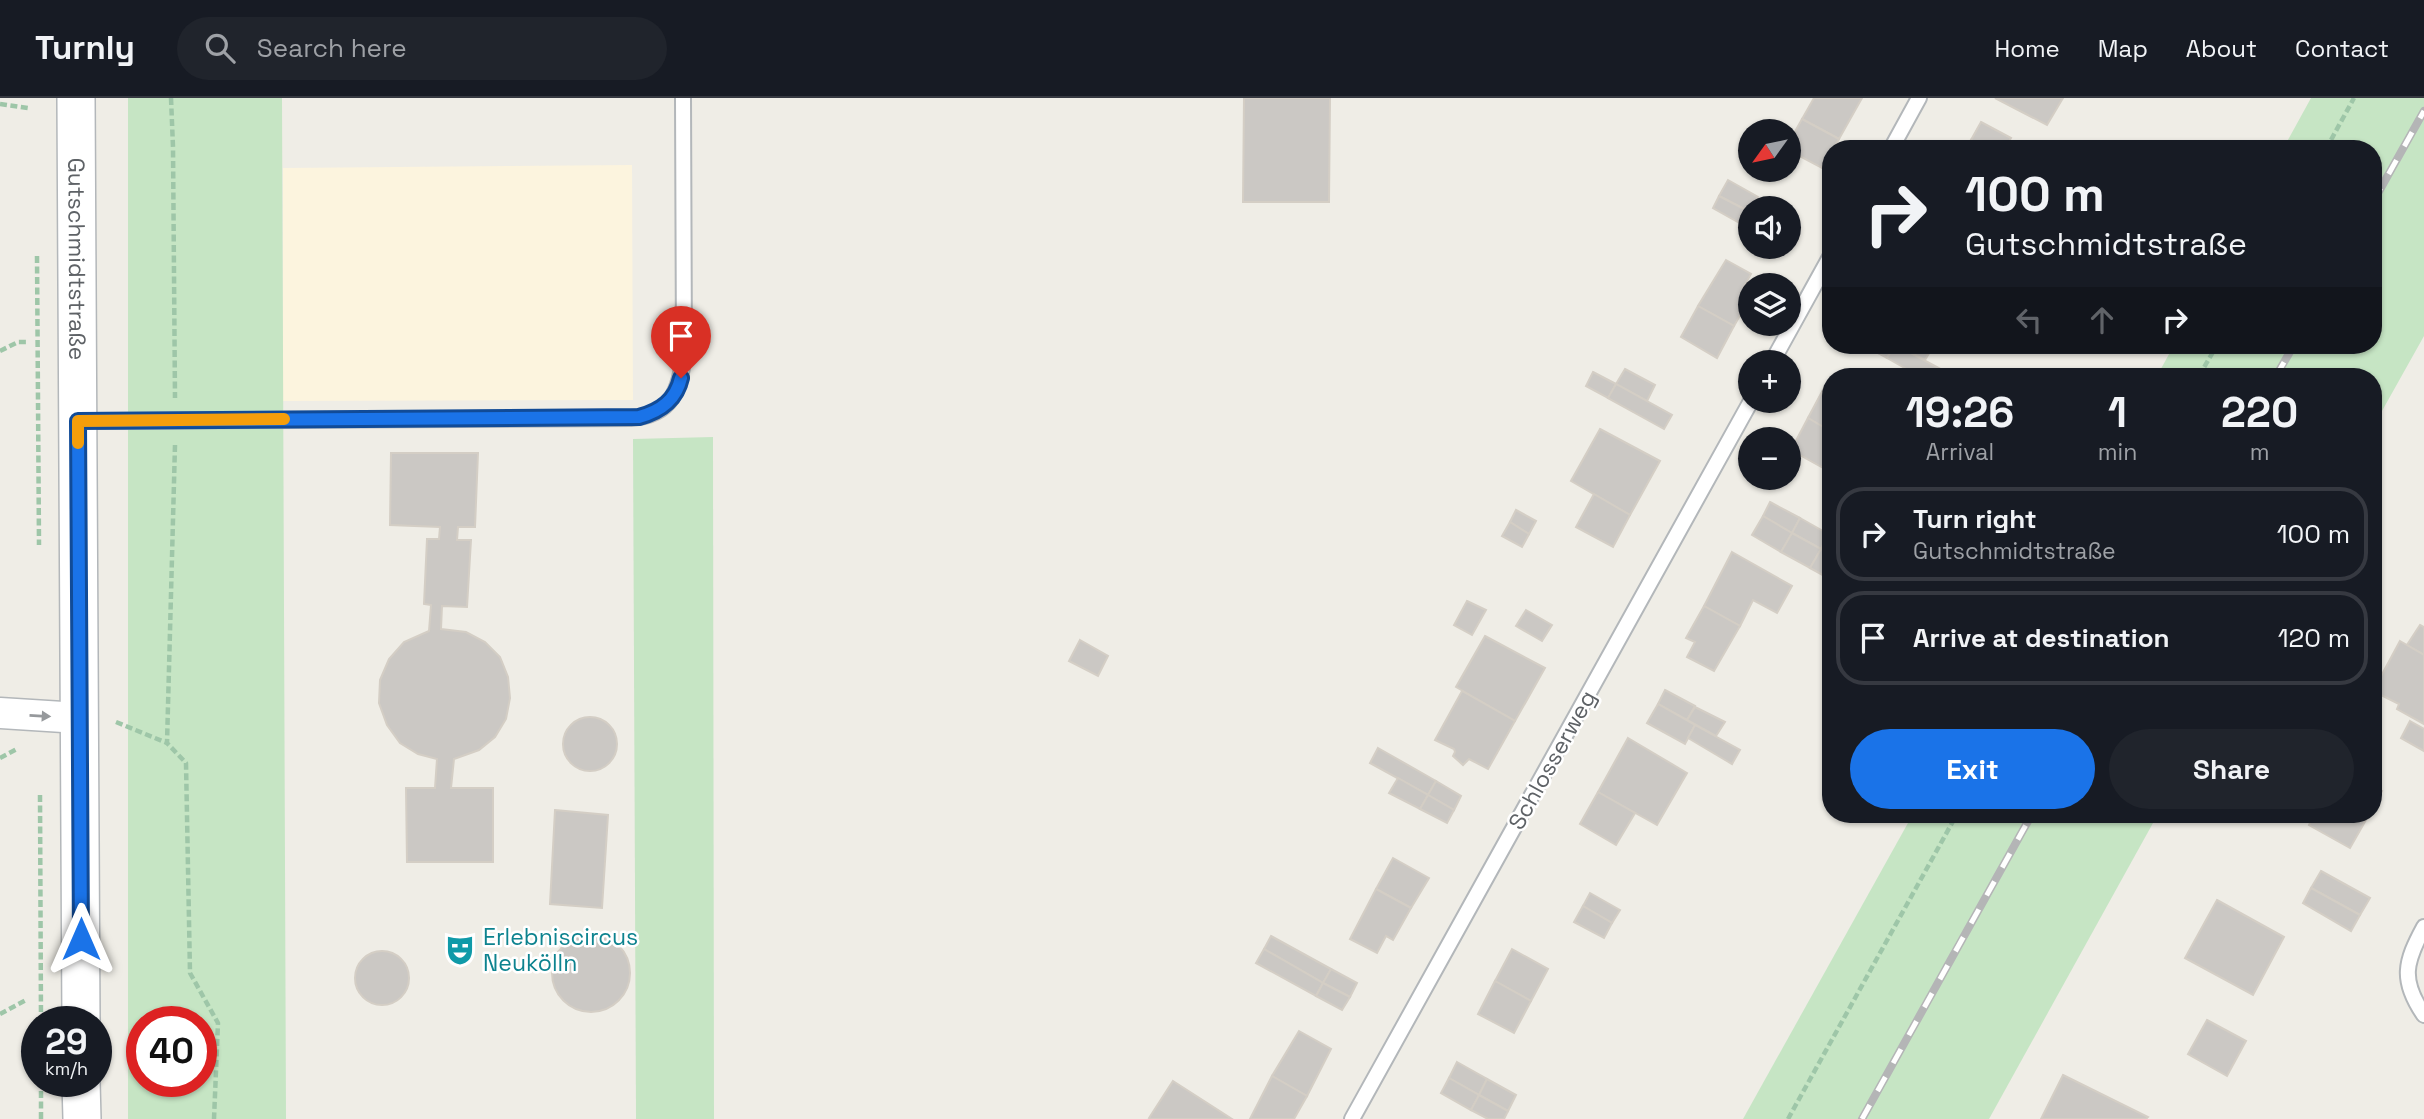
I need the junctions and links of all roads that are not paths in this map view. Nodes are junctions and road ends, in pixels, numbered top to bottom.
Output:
1 (76, 98) edge
2 (683, 98) edge
3 (1919, 98) edge
4 (1896, 140) edge
5 (1822, 271) edge
6 (1779, 350) edge
7 (1744, 413) edge
8 (78, 421) junction
9 (0, 713) edge
10 (79, 718) junction
11 (2424, 927) edge
12 (81, 1006) edge
13 (2424, 1015) edge
14 (81, 1097) edge
15 (82, 1119) edge
16 (1352, 1119) edge

1 - 8 street, Gutschmidtstraße
2 - 8 lane
3 - 4 lane
5 - 6 lane
7 - 16 lane, Schlosserweg
8 - 10 street, Gutschmidtstraße
9 -> 10 street
10 - 12 street, Gutschmidtstraße
11 - 13 lane
14 - 15 street

